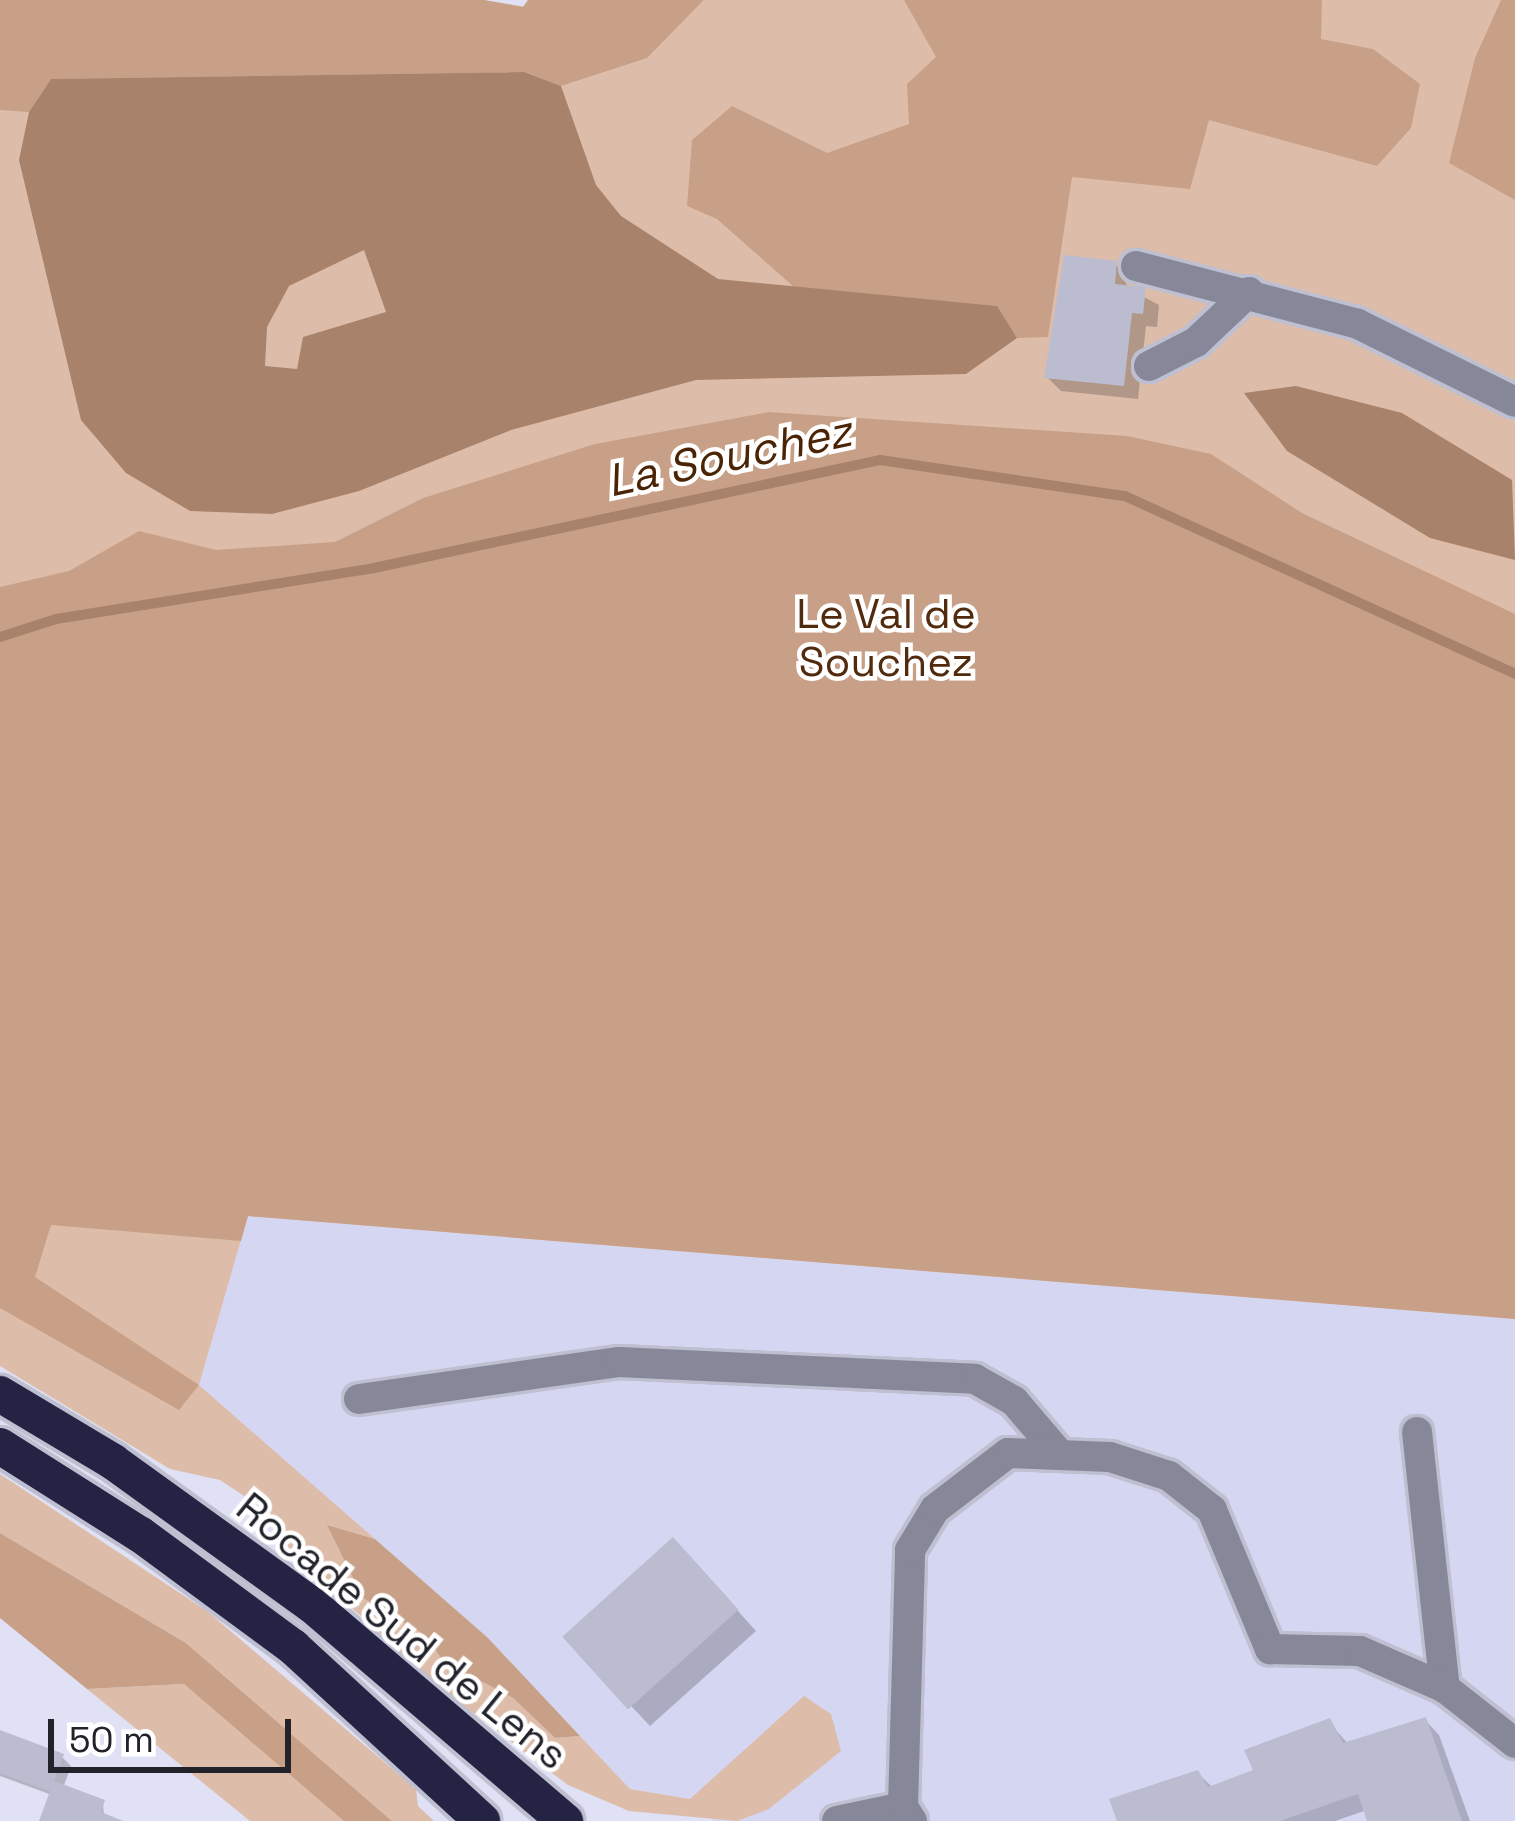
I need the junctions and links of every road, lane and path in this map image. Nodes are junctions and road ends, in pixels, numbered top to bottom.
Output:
1 (1136, 266) dead end
2 (1249, 292) junction
3 (1149, 366) dead end
4 (1515, 402) edge
5 (0, 1394) edge
6 (359, 1399) dead end
7 (1417, 1432) dead end
8 (0, 1446) edge
9 (1055, 1450) junction
10 (1445, 1688) junction
11 (1515, 1743) edge
12 (908, 1814) edge
13 (482, 1821) edge
14 (565, 1821) edge
15 (837, 1821) edge

1 - 2 street
2 - 3 street
2 - 4 street
5 - 14 highway, Rocade Sud de Lens
6 - 9 street
7 - 10 street
8 - 13 highway, Rocade Sud de Lens
9 - 10 street
9 - 12 street
10 - 11 street
12 - 15 street

